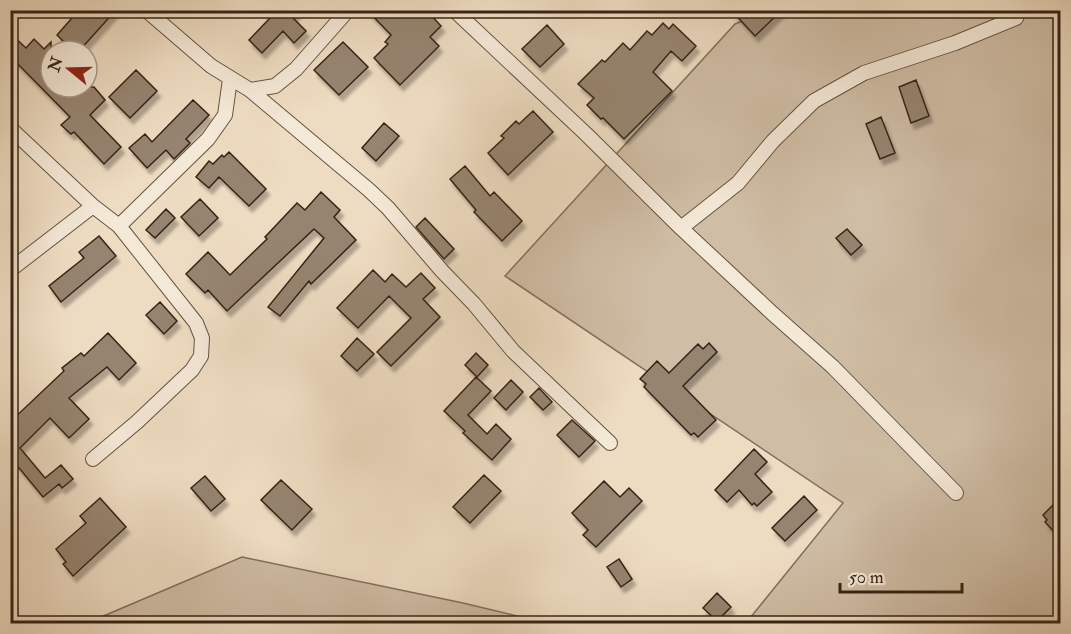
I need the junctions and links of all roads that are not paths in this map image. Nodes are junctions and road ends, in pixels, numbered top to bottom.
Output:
1 (146, 10) edge
2 (348, 10) edge
3 (454, 10) edge
4 (1016, 18) dead end
5 (230, 79) junction
6 (250, 90) junction
7 (10, 128) edge
8 (93, 206) junction
9 (119, 226) junction
10 (681, 228) junction
11 (10, 270) edge
12 (610, 443) dead end
13 (93, 459) dead end
14 (957, 493) dead end

1 - 5 street
2 - 6 street
3 - 10 street
4 - 10 street
5 - 6 street
5 - 9 street
6 - 12 street
7 - 8 street
8 - 9 street
8 - 11 street
9 - 13 street
10 - 14 street

